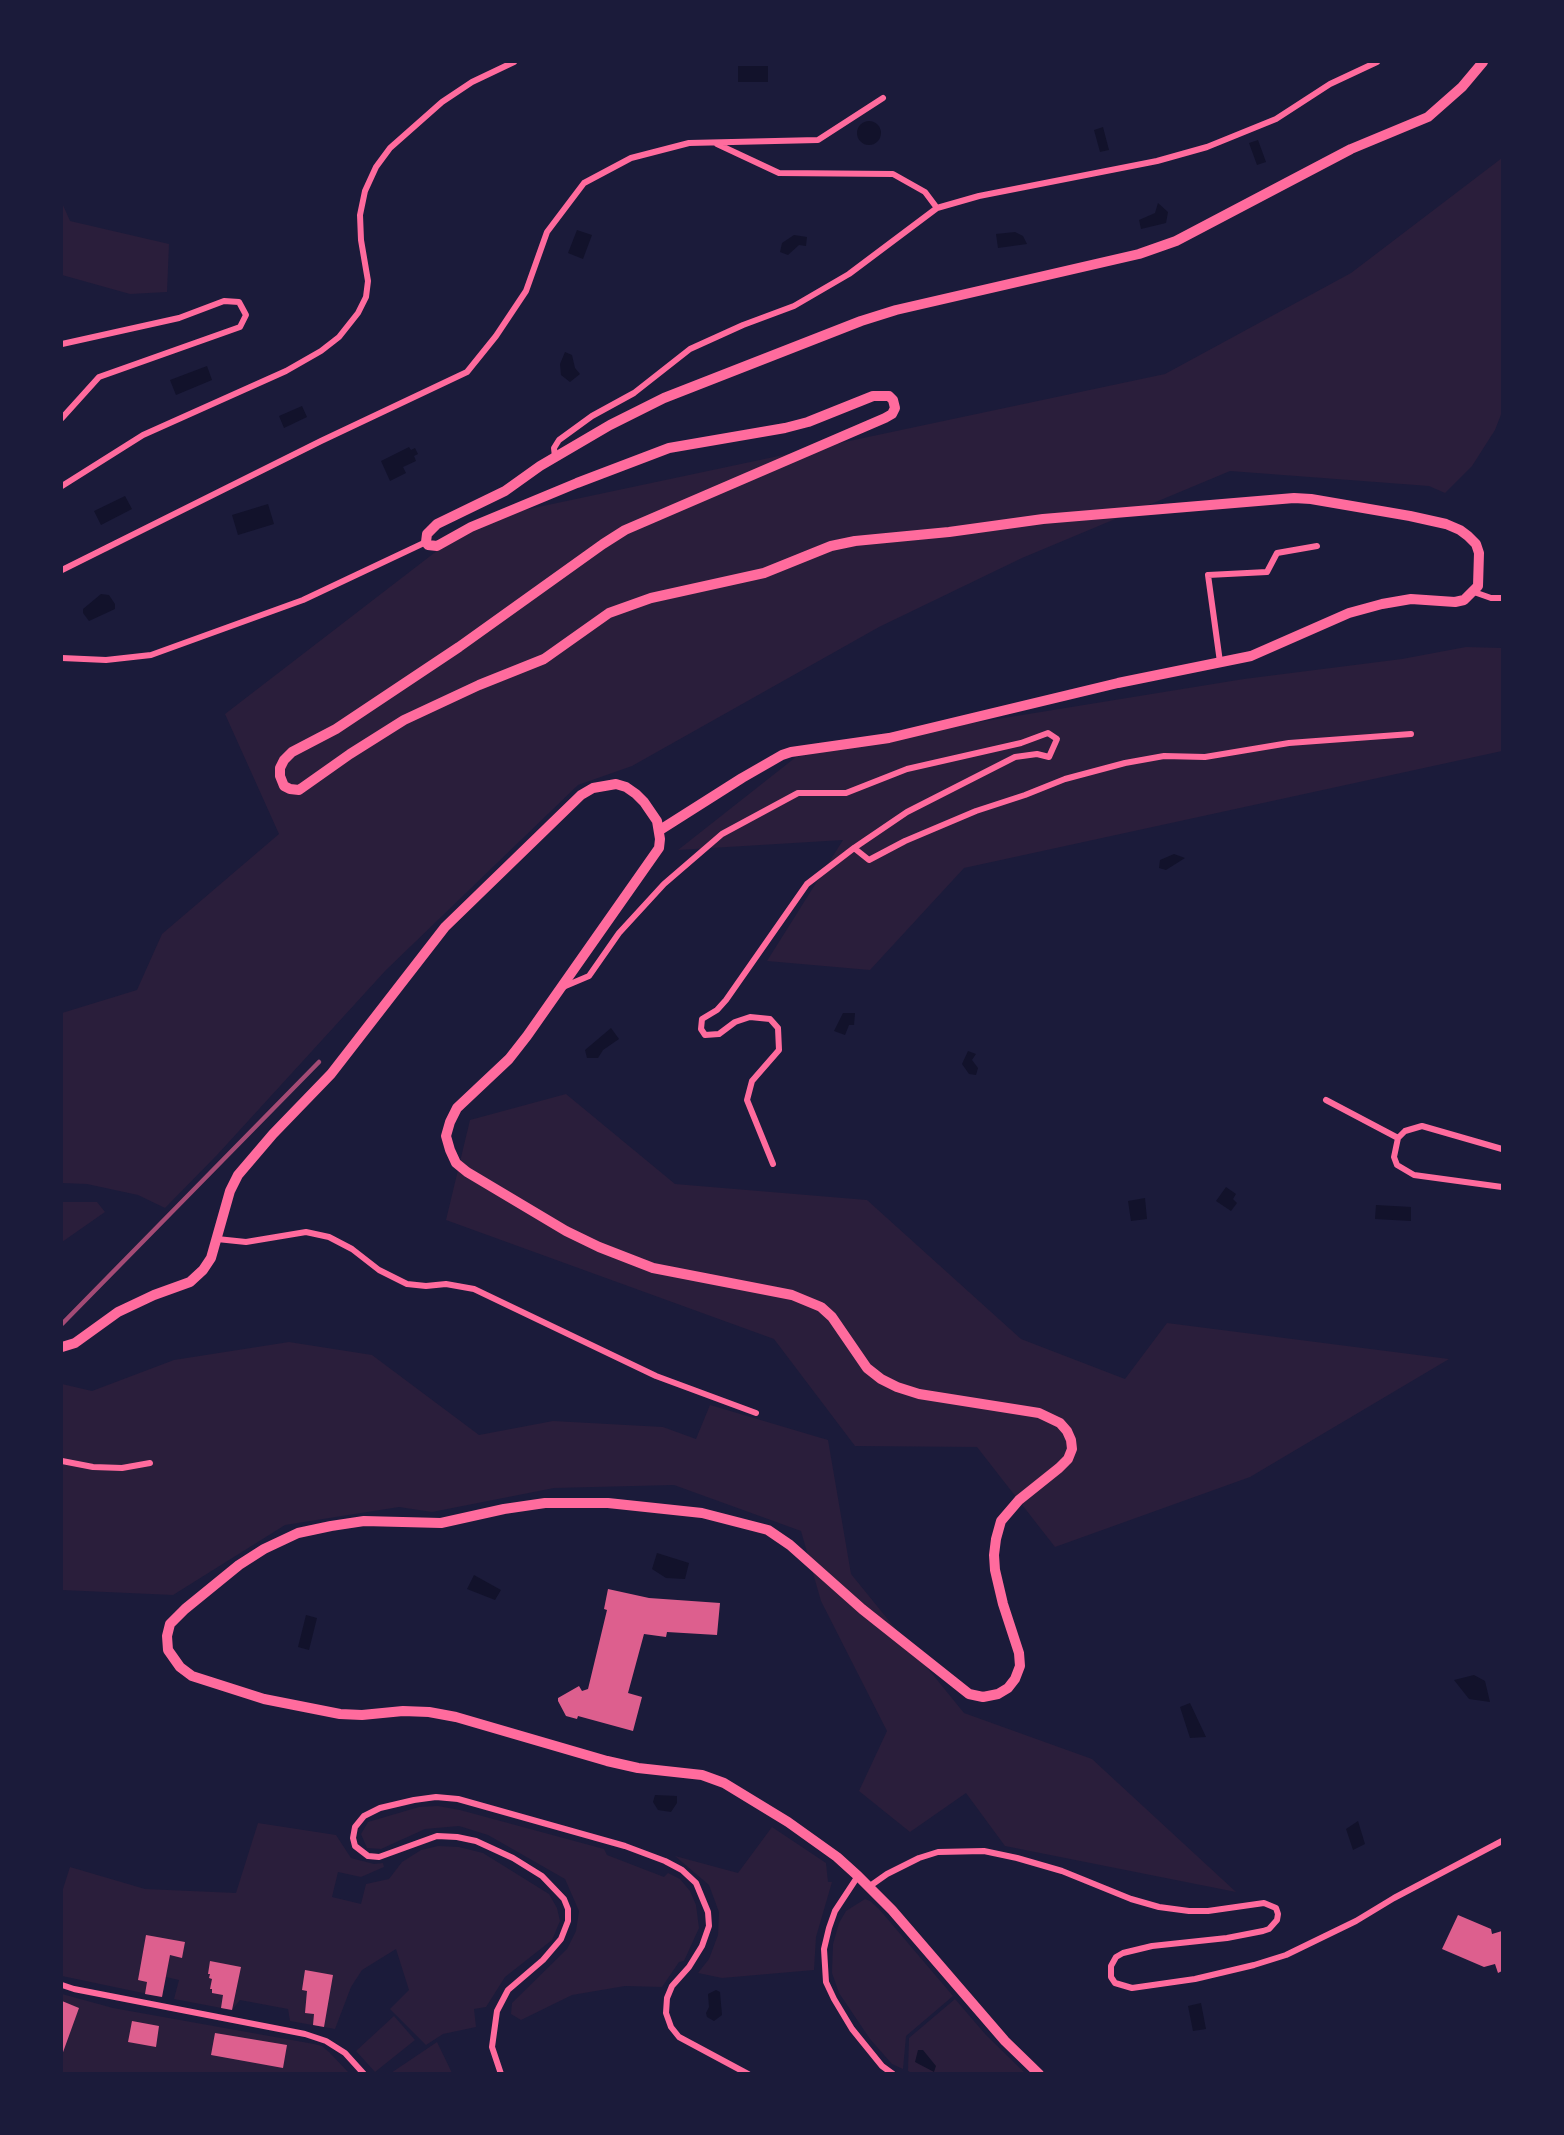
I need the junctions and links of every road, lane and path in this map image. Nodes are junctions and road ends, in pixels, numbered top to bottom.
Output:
1 (514, 62) edge
2 (1377, 62) edge
3 (1483, 62) edge
4 (883, 98) dead end
5 (714, 142) junction
6 (937, 208) junction
7 (62, 344) edge
8 (62, 418) edge
9 (555, 457) junction
10 (62, 486) edge
11 (426, 542) junction
12 (1317, 546) dead end
13 (62, 570) edge
14 (1474, 592) junction
15 (1503, 598) edge
16 (62, 658) edge
17 (1220, 662) junction
18 (1411, 734) dead end
19 (660, 830) junction
20 (854, 848) junction
21 (560, 989) junction
22 (1326, 1100) dead end
23 (1398, 1138) junction
24 (1503, 1149) edge
25 (773, 1164) dead end
26 (1503, 1187) edge
27 (217, 1239) junction
28 (62, 1347) edge
29 (756, 1413) dead end
30 (62, 1461) edge
31 (150, 1463) dead end
32 (1503, 1841) edge
33 (858, 1876) junction
34 (870, 1886) junction
35 (62, 1985) edge
36 (364, 2073) edge
37 (501, 2073) edge
38 (748, 2073) edge
39 (893, 2073) edge
40 (1039, 2073) edge

1 - 10 street
2 - 6 street
3 - 9 street
4 - 5 street
5 - 6 street
5 - 13 street
6 - 9 street
7 - 8 street
9 - 11 street
11 - 14 street
11 - 16 street
12 - 17 street
14 - 15 street
14 - 17 street
17 - 19 street
18 - 20 street
19 - 21 street
19 - 27 street
20 - 21 street
20 - 25 street
21 - 33 street
22 - 23 street
23 - 24 street
23 - 26 street
27 - 28 street
27 - 29 street
30 - 31 street
32 - 34 street
33 - 34 street
33 - 39 street
34 - 40 street
35 - 36 street
37 - 38 street

